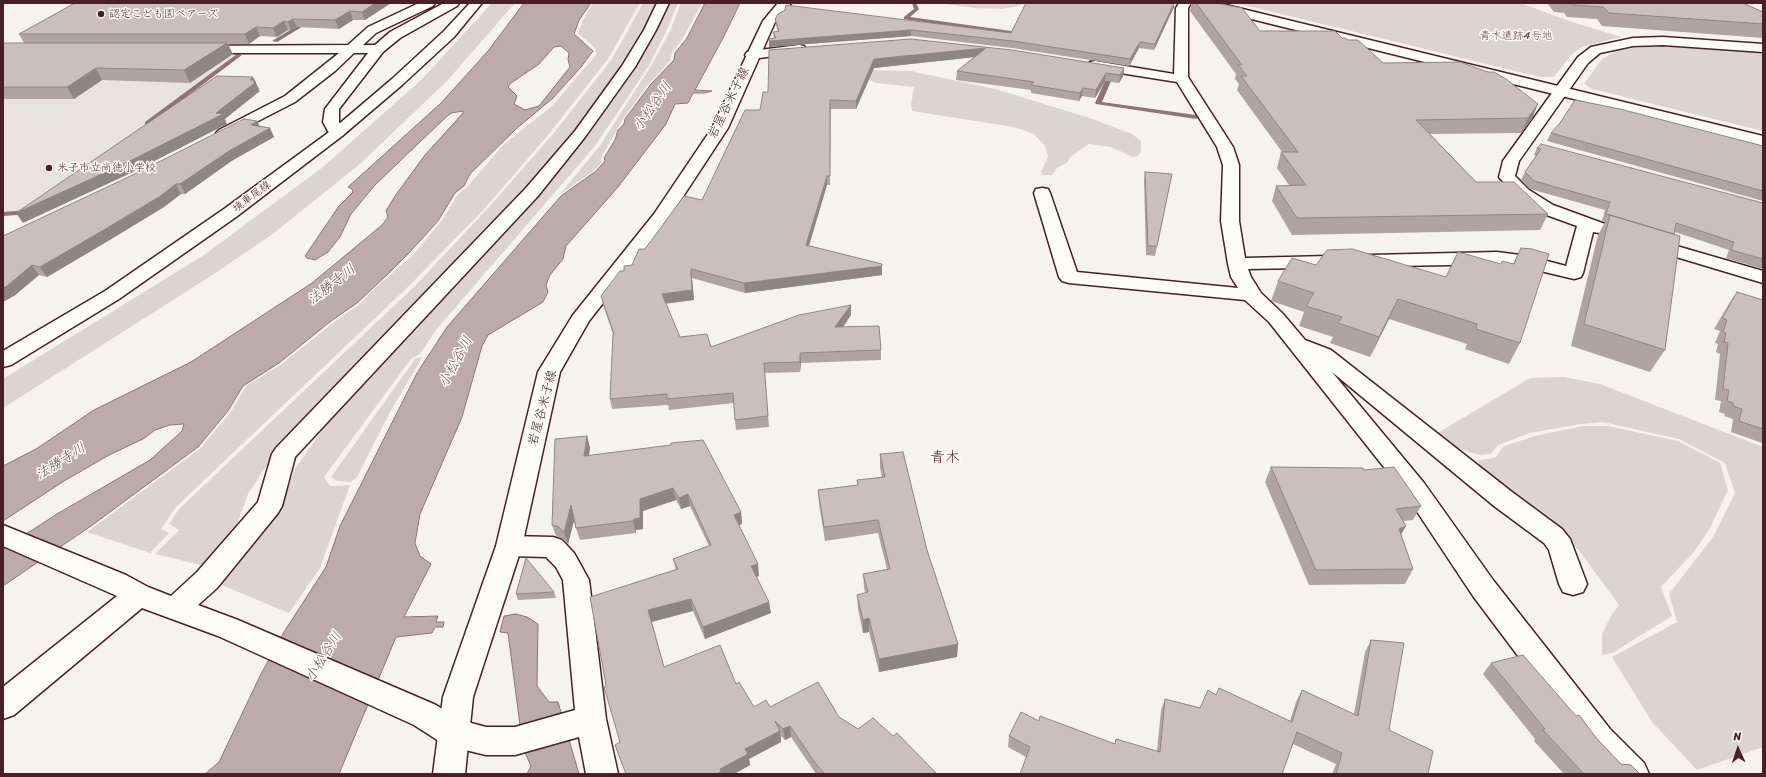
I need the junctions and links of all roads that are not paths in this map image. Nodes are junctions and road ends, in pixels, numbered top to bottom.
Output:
1 (429, 3) edge
2 (453, 3) edge
3 (476, 3) edge
4 (663, 3) edge
5 (785, 3) edge
6 (1185, 3) edge
7 (1204, 3) edge
8 (808, 48) edge
9 (1763, 48) edge
10 (185, 49) edge
11 (350, 49) junction
12 (378, 49) junction
13 (752, 55) junction
14 (1081, 63) edge
15 (1181, 79) junction
16 (1562, 92) junction
17 (337, 133) junction
18 (1763, 141) edge
19 (207, 142) edge
20 (1042, 192) dead end
21 (1586, 224) junction
22 (1237, 264) junction
23 (1763, 278) edge
24 (1251, 294) junction
25 (1296, 342) junction
26 (3, 360) edge
27 (3, 536) edge
28 (509, 546) junction
29 (1573, 584) dead end
30 (127, 589) junction
31 (175, 609) junction
32 (3, 705) edge
33 (581, 722) junction
34 (453, 734) junction
35 (449, 774) edge
36 (602, 774) edge
37 (1634, 774) edge

1 - 11 street
2 - 12 street
3 - 17 street, 境車尾線
4 - 31 street
5 - 13 street, 岩屋谷米子線
6 - 15 street
7 - 16 street
8 - 13 street
9 - 16 street
10 - 11 street
11 - 12 street
11 - 19 street
12 - 17 street
13 - 28 street, 岩屋谷米子線
14 - 15 street
15 - 22 street
16 - 18 street
16 - 21 street
17 - 26 street, 境車尾線
20 - 24 street
21 - 22 street
21 - 23 street
22 - 24 street
24 - 25 street
25 - 29 street
25 - 37 street
27 - 30 street
28 - 33 street
28 - 34 street, 岩屋谷米子線
30 - 31 street
30 - 32 street
31 - 34 street
33 - 34 street
33 - 36 street
34 - 35 street, 岩屋谷米子線

